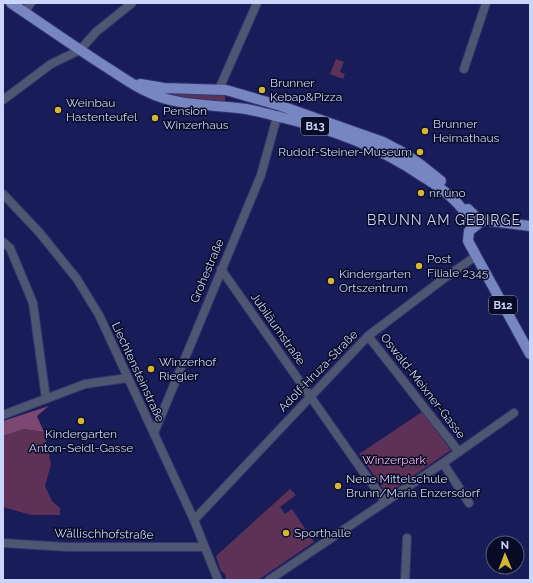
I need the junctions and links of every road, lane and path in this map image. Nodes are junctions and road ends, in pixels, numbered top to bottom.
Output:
1 (11, 3) edge
2 (31, 3) edge
3 (132, 3) edge
4 (256, 3) edge
5 (486, 3) edge
6 (24, 12) junction
7 (80, 50) junction
8 (464, 69) dead end
9 (131, 82) junction
10 (219, 89) junction
11 (3, 100) edge
12 (281, 106) junction
13 (277, 116) junction
14 (361, 138) junction
15 (3, 194) edge
16 (496, 222) junction
17 (530, 226) edge
18 (473, 227) junction
19 (3, 242) edge
20 (476, 256) junction
21 (221, 269) junction
22 (368, 336) junction
23 (530, 354) edge
24 (128, 378) junction
25 (310, 396) junction
26 (46, 399) junction
27 (514, 413) dead end
28 (3, 415) edge
29 (154, 433) junction
30 (459, 452) junction
31 (443, 463) junction
32 (385, 501) junction
33 (469, 503) dead end
34 (194, 520) junction
35 (407, 538) dead end
36 (3, 543) edge
37 (204, 547) junction
38 (218, 580) edge
39 (270, 580) edge
40 (405, 580) edge

1 - 6 main road, B13
2 - 6 street
3 - 7 street
4 - 10 street
5 - 8 street
6 - 7 main road, B13
7 - 9 main road, B13
7 - 11 street
9 - 10 main road, B13
9 - 13 main road, B13
10 - 12 main road, B13
12 - 13 main road
12 - 14 main road, B13
13 - 14 main road, B13
13 - 21 street, Grohestraße
14 - 16 main road, B13
14 - 18 main road, B13
15 - 24 street, Liechtensteinstraße
16 - 17 main road
16 - 18 main road
18 - 20 main road, B12
19 - 26 street
20 - 22 street, Adolf-Hruza-Straße
20 - 23 main road, B12
21 - 25 street, Jubiläumstraße
21 - 29 street, Grohestraße
22 - 25 street, Adolf-Hruza-Straße
22 - 30 street, Oswald-Meixner-Gasse
24 - 26 street
24 - 29 street, Liechtensteinstraße
25 - 32 street, Jubiläumstraße
25 - 34 street, Adolf-Hruza-Straße
26 - 28 street
27 - 30 street
29 - 34 street, Liechtensteinstraße
30 - 31 street
31 - 32 street
31 - 33 street
32 - 39 street
34 - 37 street, Liechtensteinstraße
35 - 40 street
36 - 37 street, Wällischhofstraße
37 - 38 street, Liechtensteinstraße

